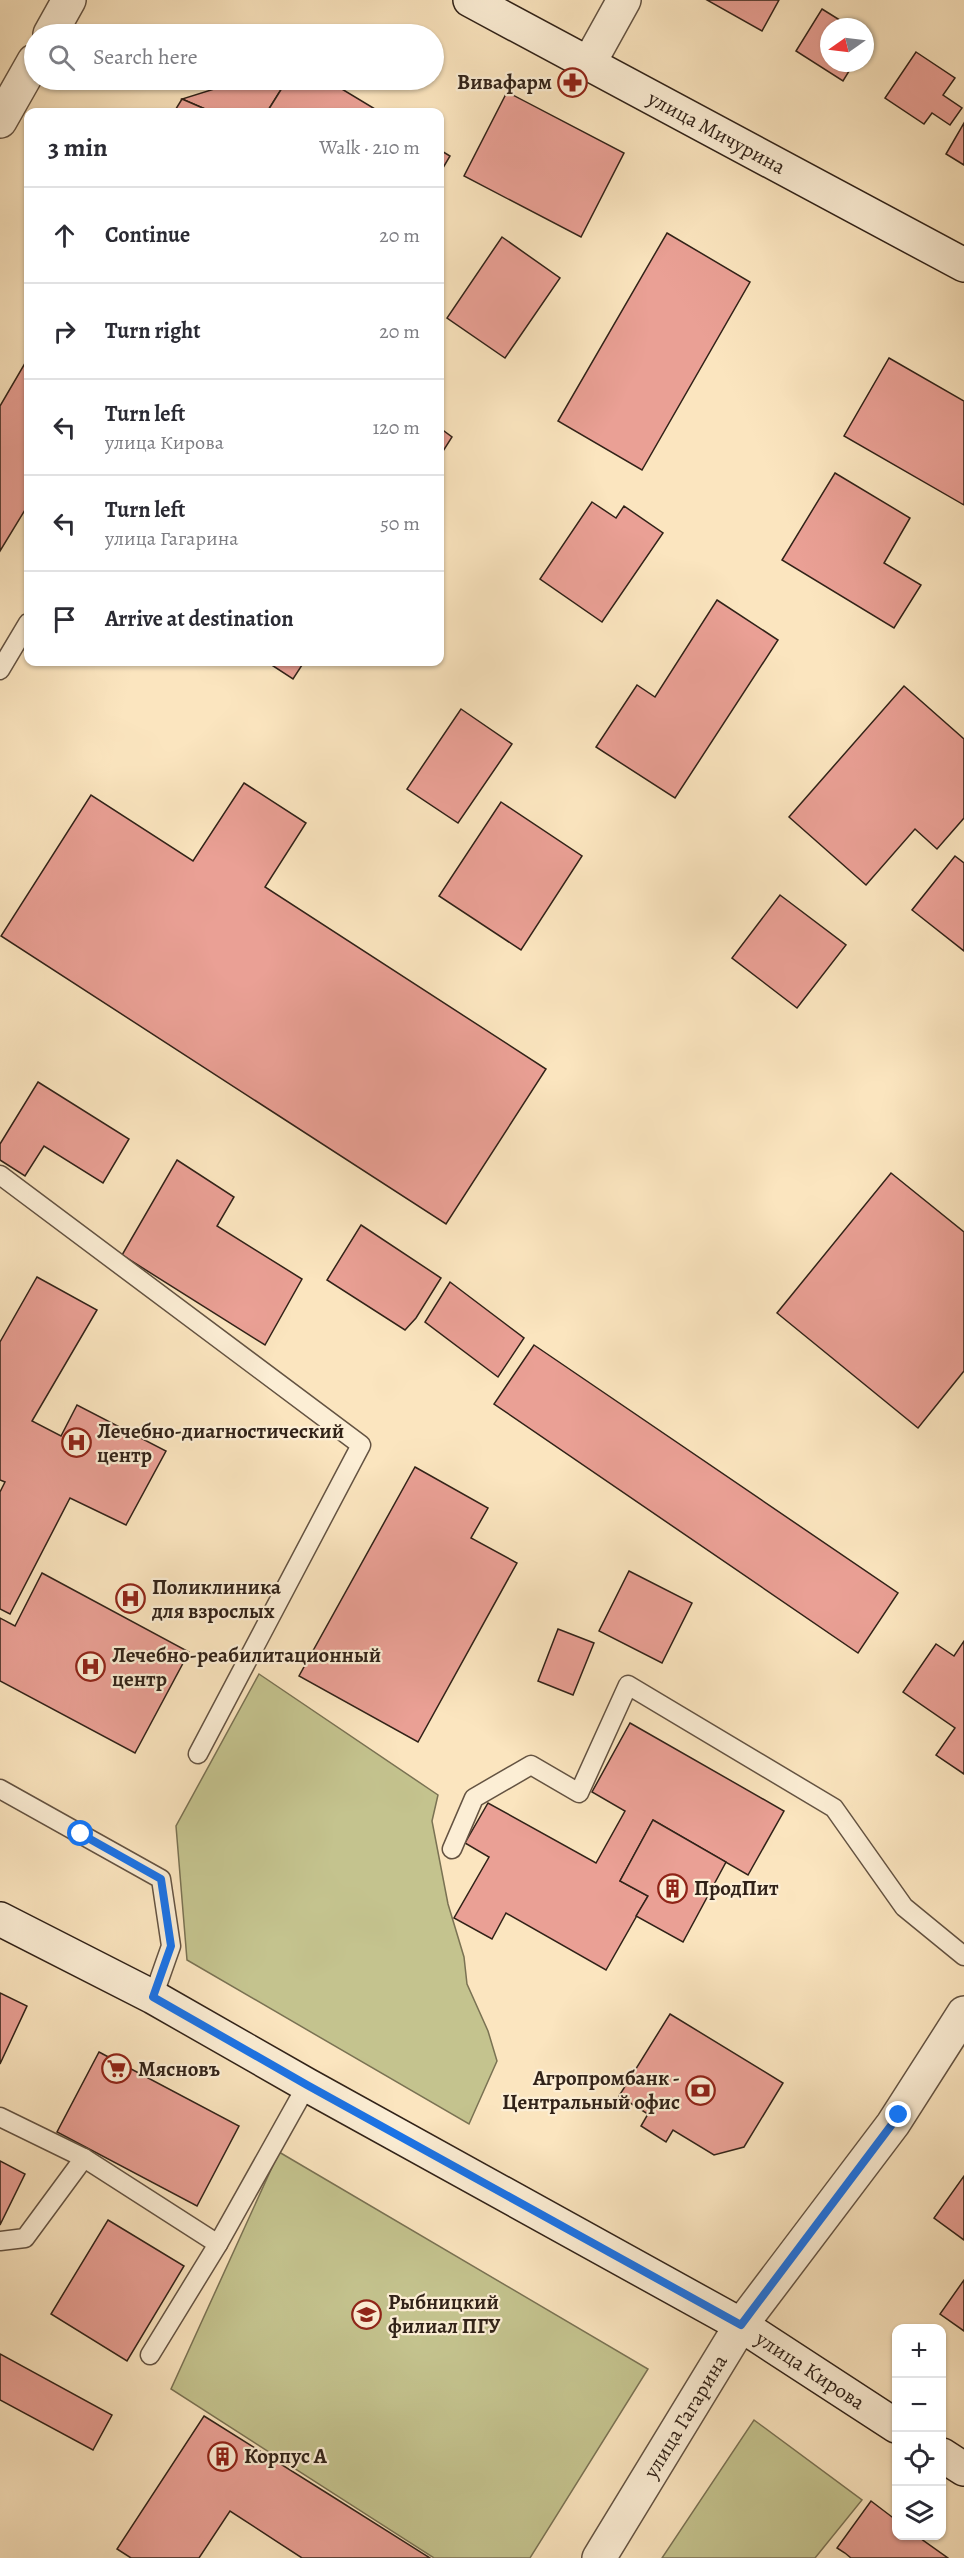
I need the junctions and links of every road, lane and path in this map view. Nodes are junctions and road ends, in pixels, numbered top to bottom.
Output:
1 (69, 0) edge
2 (470, 0) edge
3 (624, 0) edge
4 (56, 24) edge
5 (588, 65) junction
6 (24, 79) edge
7 (0, 121) edge
8 (964, 265) edge
9 (24, 630) edge
10 (0, 670) edge
11 (0, 1175) edge
12 (198, 1754) dead end
13 (0, 1790) edge
14 (452, 1849) dead end
15 (0, 1919) edge
16 (964, 1956) edge
17 (153, 1997) junction
18 (964, 2013) edge
19 (307, 2085) junction
20 (0, 2117) edge
21 (84, 2158) junction
22 (0, 2241) edge
23 (218, 2244) junction
24 (741, 2325) junction
25 (150, 2355) dead end
26 (892, 2423) edge
27 (946, 2458) edge
28 (964, 2469) edge
29 (598, 2558) edge

1 - 4 street
2 - 5 street, улица Мичурина
3 - 5 street
5 - 8 street, улица Мичурина
6 - 7 street
9 - 10 lane
11 - 12 lane
13 - 17 lane
14 - 16 lane
15 - 17 street, улица Кирова
17 - 19 street, улица Кирова
18 - 24 street, улица Гагарина
19 - 23 lane
19 - 24 street, улица Кирова
20 - 21 lane
21 - 22 lane
21 - 23 lane
23 - 25 lane
24 - 26 street, улица Кирова
24 - 29 street, улица Гагарина
27 - 28 street

